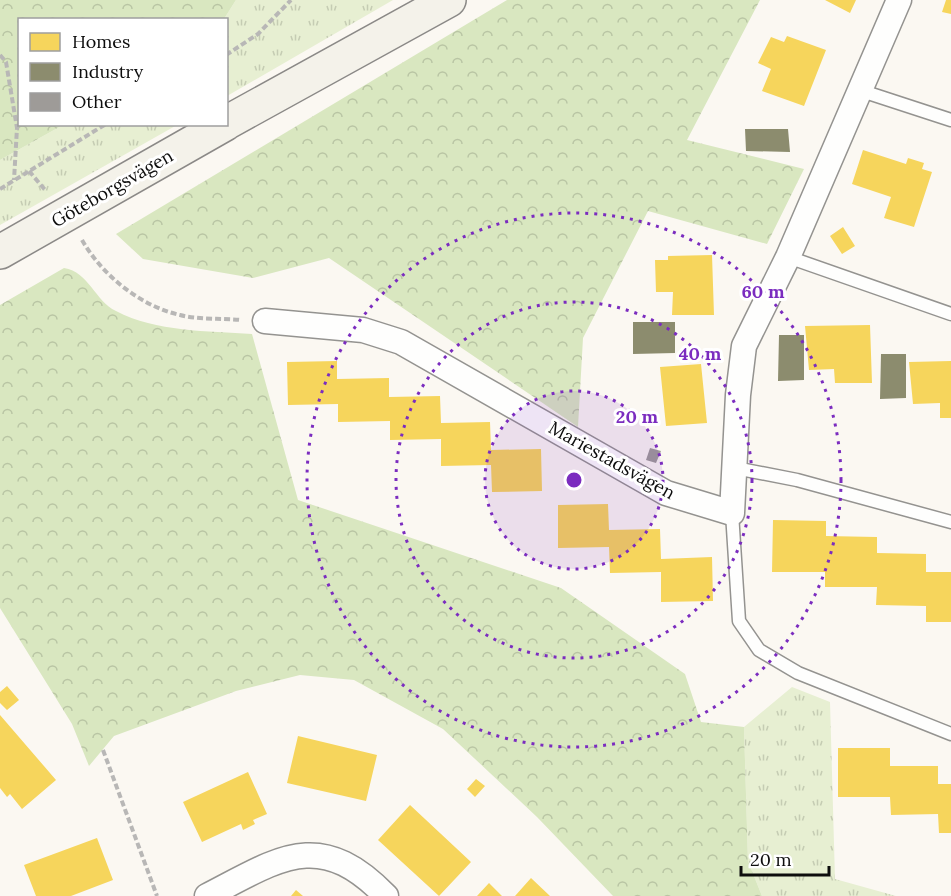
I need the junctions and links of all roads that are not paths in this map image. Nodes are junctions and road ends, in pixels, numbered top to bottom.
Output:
1 (449, 0) edge
2 (899, 0) edge
3 (859, 90) junction
4 (951, 120) edge
5 (228, 123) edge
6 (222, 126) edge
7 (0, 252) edge
8 (788, 257) junction
9 (951, 314) edge
10 (266, 321) road end
11 (735, 468) junction
12 (732, 513) junction
13 (951, 522) edge
14 (951, 734) edge
15 (207, 896) edge
16 (386, 896) edge

1 - 5 street, Göteborgsvägen
2 - 3 street
3 - 4 lane
3 - 8 street
6 - 7 street, Göteborgsvägen
8 - 9 lane
8 - 11 street
10 - 12 street, Mariestadsvägen
11 - 12 street
11 - 13 lane
12 - 14 lane
15 - 16 street

